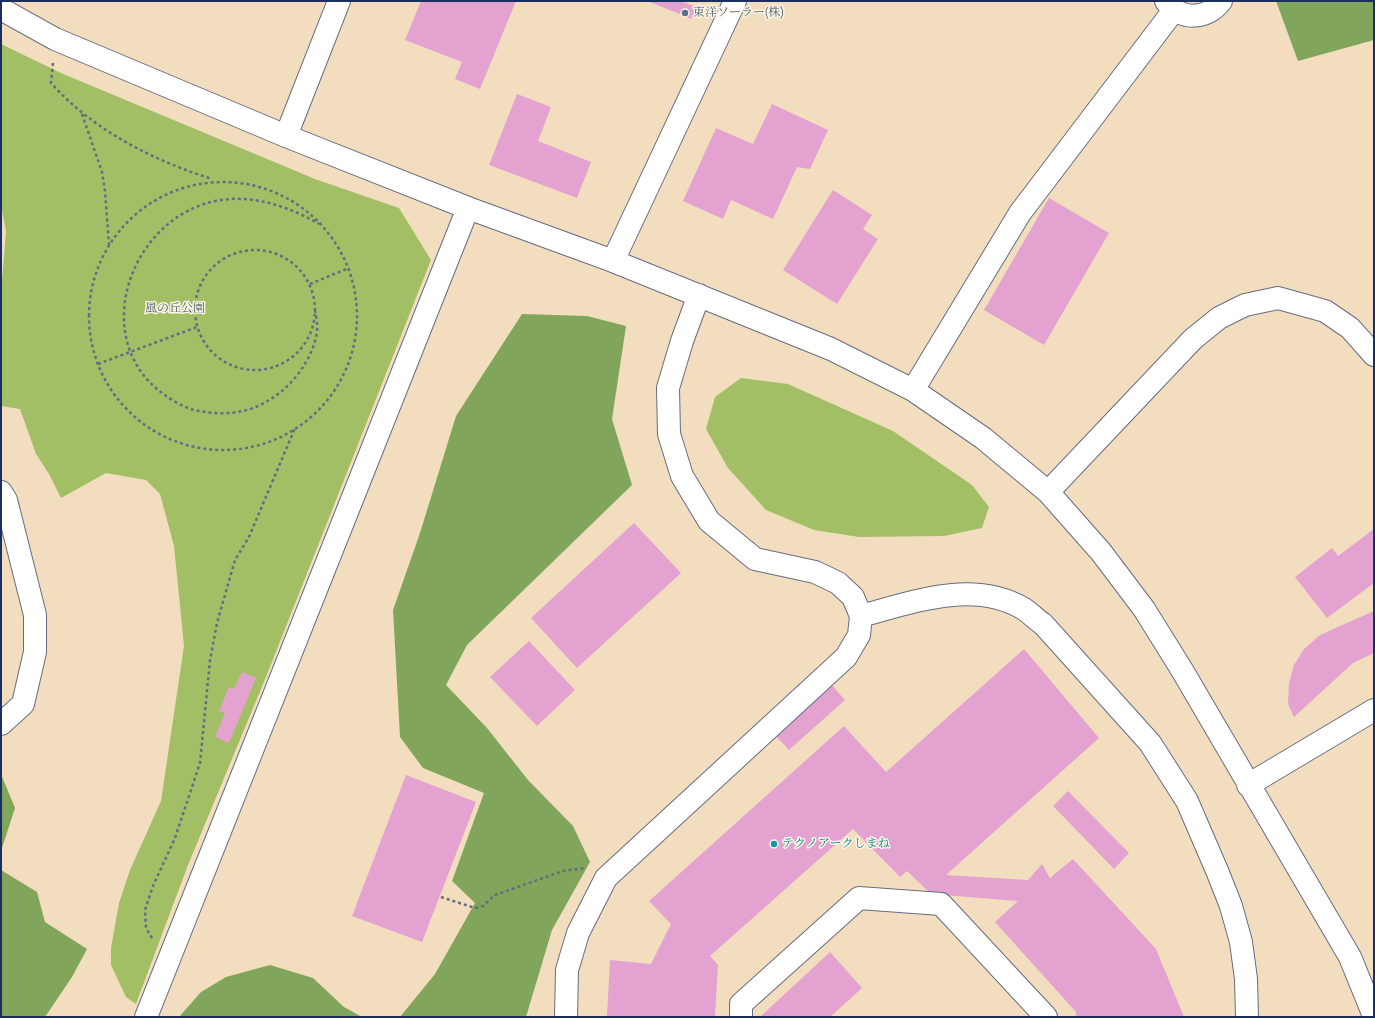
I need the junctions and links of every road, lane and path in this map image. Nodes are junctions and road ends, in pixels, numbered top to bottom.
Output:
1 (339, 1) edge
2 (735, 1) edge
3 (1221, 1) edge
4 (1170, 5) edge
5 (1, 9) edge
6 (54, 61) dead end
7 (82, 114) junction
8 (286, 136) junction
9 (212, 179) dead end
10 (468, 208) junction
11 (322, 225) junction
12 (109, 246) junction
13 (613, 261) junction
14 (349, 268) junction
15 (310, 284) junction
16 (699, 295) junction
17 (315, 310) junction
18 (197, 327) junction
19 (131, 352) junction
20 (1374, 355) edge
21 (98, 364) junction
22 (913, 390) junction
23 (295, 428) junction
24 (1, 492) edge
25 (1048, 492) junction
26 (860, 616) junction
27 (1374, 710) edge
28 (1, 724) edge
29 (1248, 785) junction
30 (606, 878) junction
31 (442, 898) dead end
32 (153, 941) dead end
33 (1374, 1016) edge
34 (146, 1017) edge
35 (566, 1017) edge
36 (741, 1017) edge
37 (1046, 1017) edge
38 (1247, 1017) edge

1 - 8 street
2 - 13 street
3 - 4 street
4 - 22 street
5 - 8 street
6 - 7 path
7 - 9 path
7 - 12 path
8 - 10 street
10 - 13 street
10 - 34 street
11 - 12 path
11 - 14 path
11 - 19 path
12 - 21 path
13 - 16 street
14 - 15 path
14 - 23 path
15 - 17 path
15 - 18 path
16 - 22 street
16 - 26 street
17 - 18 path
17 - 19 path
18 - 19 path
19 - 21 path
20 - 25 street
21 - 23 path
22 - 25 street
23 - 32 path
24 - 28 street
25 - 29 street
26 - 30 street
26 - 38 street
27 - 29 street
29 - 33 street
30 - 31 path
30 - 35 street
36 - 37 street

